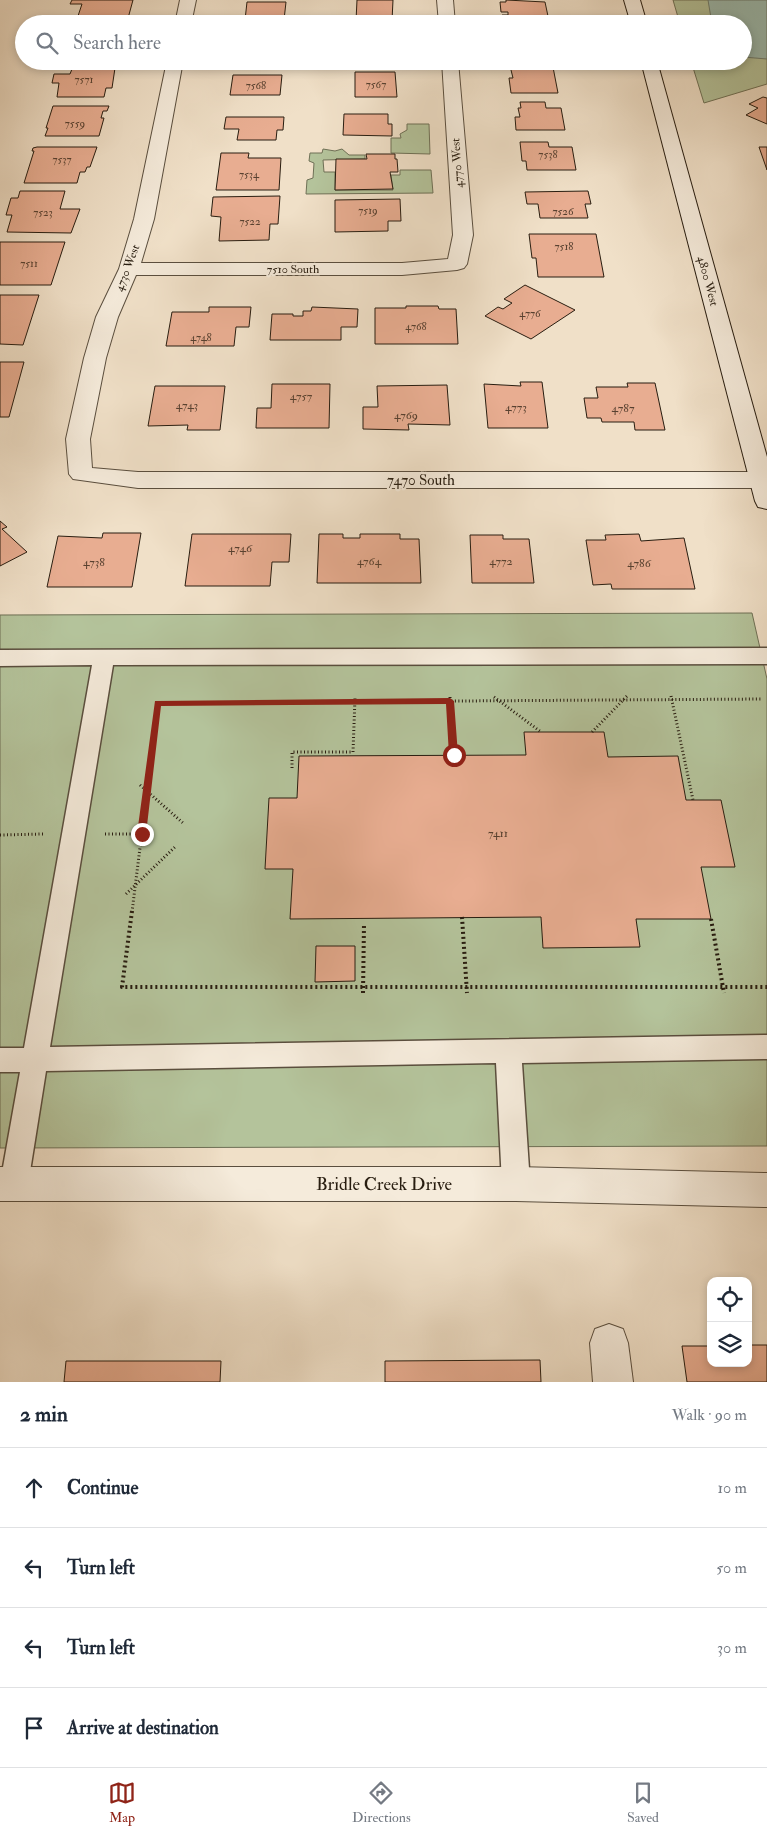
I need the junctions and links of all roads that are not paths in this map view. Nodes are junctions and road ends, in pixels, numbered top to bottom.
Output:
1 (188, 0) edge
2 (445, 0) edge
3 (632, 0) edge
4 (185, 15) edge
5 (446, 15) edge
6 (636, 15) edge
7 (173, 70) edge
8 (451, 70) edge
9 (651, 70) edge
10 (456, 264) joint
11 (129, 268) junction
12 (81, 474) joint
13 (764, 490) edge
14 (767, 656) edge
15 (104, 658) junction
16 (0, 660) edge
17 (767, 1047) edge
18 (508, 1051) junction
19 (35, 1059) junction
20 (0, 1060) edge
21 (7, 1184) edge
22 (516, 1184) junction
23 (767, 1190) edge
24 (609, 1343) dead end
25 (613, 1382) edge

1 - 4 street
2 - 5 street
3 - 6 street
7 - 11 street, 4730 West
8 - 10 street, 4770 West
9 - 13 street, 4800 West
10 - 11 street, 7510 South
11 - 12 street, 4730 West
12 - 13 street, 7470 South
14 - 15 lane
15 - 16 lane
15 - 19 lane
17 - 18 lane
18 - 19 lane
18 - 22 lane
19 - 20 lane
19 - 21 lane
21 - 22 street, Bridle Creek Drive
22 - 23 street, Bridle Creek Drive
24 - 25 street

